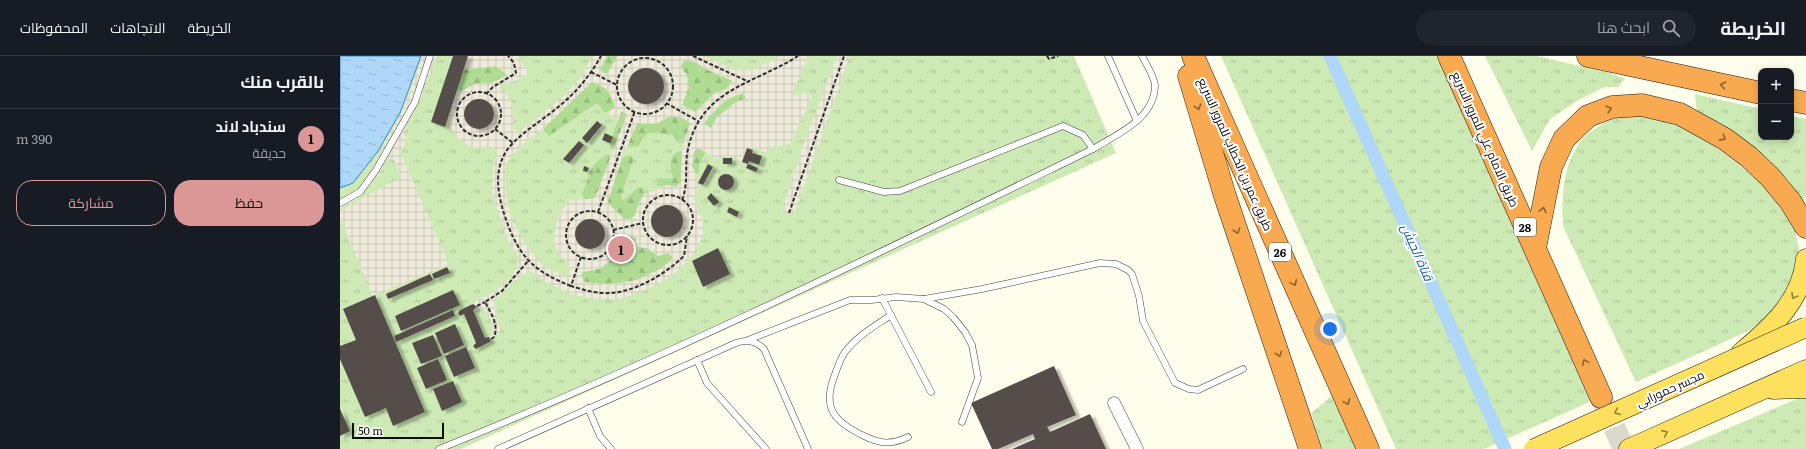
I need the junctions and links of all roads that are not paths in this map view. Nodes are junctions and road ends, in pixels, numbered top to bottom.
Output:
1 (430, 56) edge
2 (1108, 56) edge
3 (1142, 56) edge
4 (1183, 56) edge
5 (1192, 56) edge
6 (1449, 56) edge
7 (1592, 57) edge
8 (1758, 92) edge
9 (1794, 101) edge
10 (1806, 103) edge
11 (1137, 121) junction
12 (1093, 149) junction
13 (839, 180) dead end
14 (340, 203) edge
15 (1806, 227) edge
16 (1534, 248) junction
17 (1806, 259) edge
18 (882, 298) junction
19 (924, 299) junction
20 (891, 315) junction
21 (1806, 327) edge
22 (748, 340) junction
23 (697, 360) junction
24 (1730, 362) junction
25 (1243, 369) dead end
26 (1806, 370) edge
27 (1806, 388) edge
28 (1763, 390) junction
29 (931, 392) dead end
30 (1601, 397) tunnel mouth
31 (1114, 403) dead end
32 (588, 408) junction
33 (962, 422) dead end
34 (908, 437) dead end
35 (439, 449) edge
36 (498, 449) edge
37 (611, 449) edge
38 (766, 449) edge
39 (808, 449) edge
40 (1137, 449) edge
41 (1310, 449) edge
42 (1368, 449) edge
43 (1534, 449) edge
44 (1629, 449) edge

1 - 14 lane
2 - 11 lane
3 - 11 lane
4 -> 41 highway
5 -> 42 highway, طريق عمر بن الخطاب للمرور السريع / 26
6 - 16 highway, طريق الامام علي للمرور السريع / 28
8 -> 7 highway
9 - 10 highway
11 - 12 lane
12 - 13 lane
12 - 35 lane
16 -> 15 highway
30 -> 16 highway, طريق الامام علي للمرور السريع / 28
17 -> 24 main road, bridge
18 - 19 lane
18 - 20 lane
18 - 22 lane
19 - 25 lane
19 - 33 lane
20 - 29 lane
20 - 34 lane
21 - 24 main road, مجسر حمورابي, bridge
22 - 23 lane
22 - 39 lane
23 - 32 lane
23 - 38 lane
24 -> 43 main road, مجسر حمورابي, bridge
26 - 28 main road
27 - 28 main road
44 -> 28 main road
31 - 40 street
32 - 36 lane
32 - 37 lane

